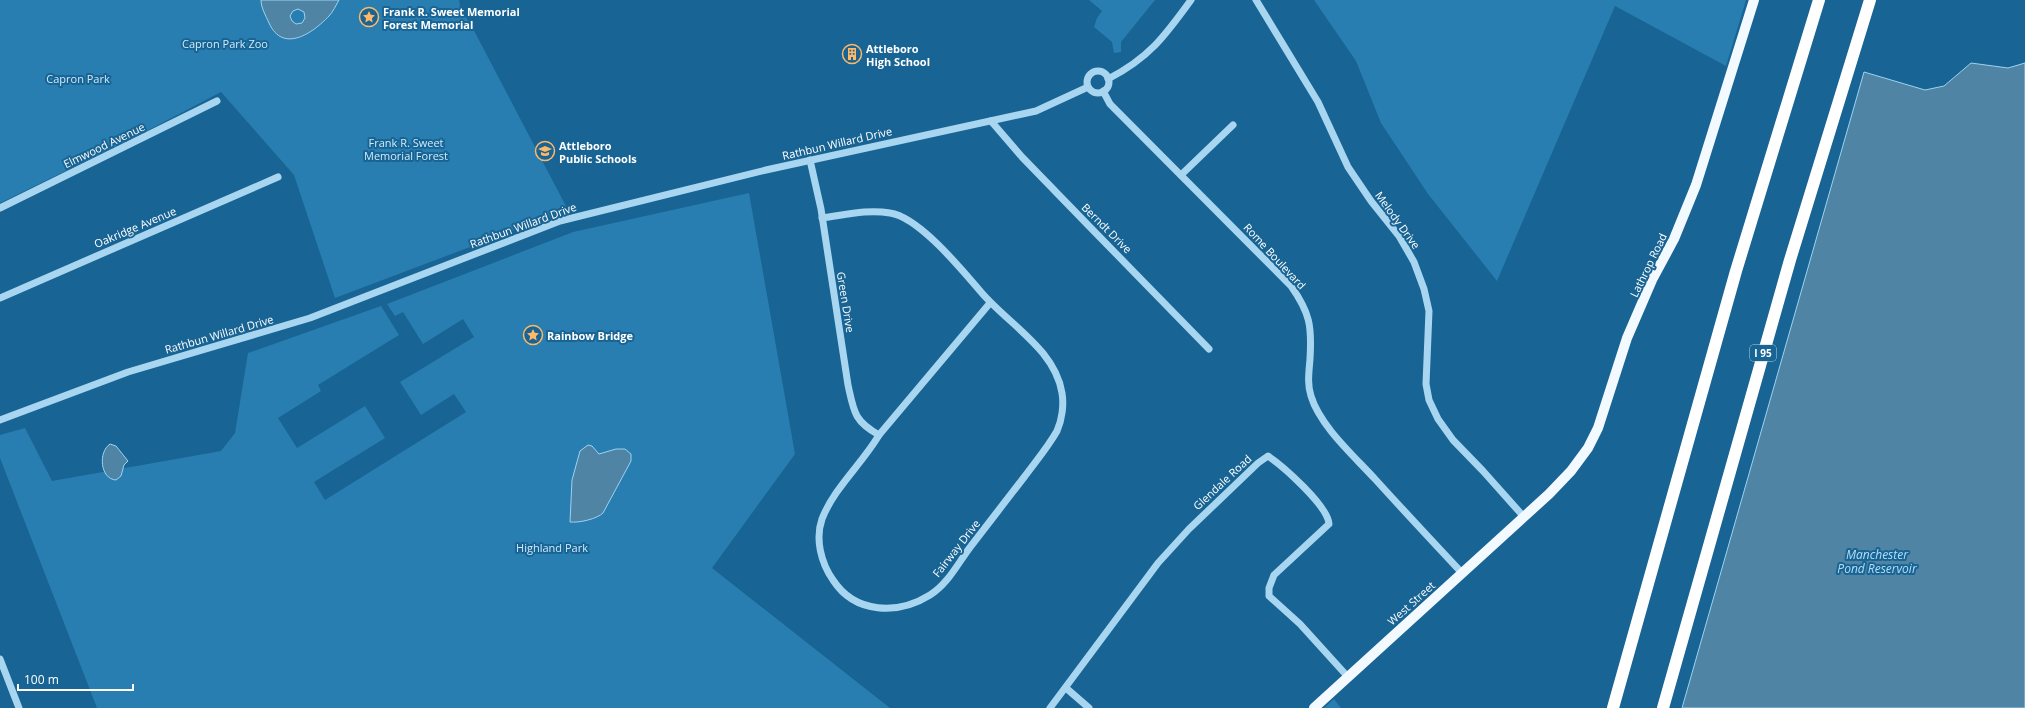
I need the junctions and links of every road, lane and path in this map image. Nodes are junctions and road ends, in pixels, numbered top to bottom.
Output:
1 (1191, 0) edge
2 (1256, 0) edge
3 (1754, 0) edge
4 (1819, 0) edge
5 (1870, 0) edge
6 (1108, 79) junction
7 (1088, 87) junction
8 (1102, 91) junction
9 (217, 101) dead end
10 (991, 121) junction
11 (1233, 126) dead end
12 (810, 160) junction
13 (1181, 175) junction
14 (278, 177) dead end
15 (0, 208) edge
16 (822, 218) junction
17 (0, 298) edge
18 (990, 303) junction
19 (1210, 349) dead end
20 (0, 420) edge
21 (879, 435) junction
22 (1524, 517) junction
23 (1462, 573) junction
24 (0, 659) edge
25 (3, 674) edge
26 (1348, 677) junction
27 (1066, 688) junction
28 (19, 708) edge
29 (1050, 708) edge
30 (1089, 708) edge
31 (1314, 708) edge
32 (1612, 708) edge
33 (1663, 708) edge

1 - 6 street
2 - 22 street, Melody Drive
3 - 22 main road, Lathrop Road
4 - 32 highway
5 - 33 highway, I 95
6 - 7 street
6 - 8 street
7 - 8 street
7 - 10 street, Rathbun Willard Drive
8 - 13 street, Rome Boulevard
9 - 15 street, Elmwood Avenue
10 - 12 street, Rathbun Willard Drive
10 - 19 street, Berndt Drive
11 - 13 street
12 - 16 street, Green Drive
12 - 20 street, Rathbun Willard Drive
13 - 23 street, Rome Boulevard
14 - 17 street, Oakridge Avenue
16 - 18 street, Fairway Drive
16 - 21 street, Green Drive
18 - 21 street, Fairway Drive
18 - 21 street, Fairway Drive
22 - 23 main road, West Street
23 - 26 main road, West Street
24 - 25 street
25 - 28 street
26 - 27 street, Glendale Road
26 - 31 main road, West Street
27 - 29 street, Glendale Road
27 - 30 street

